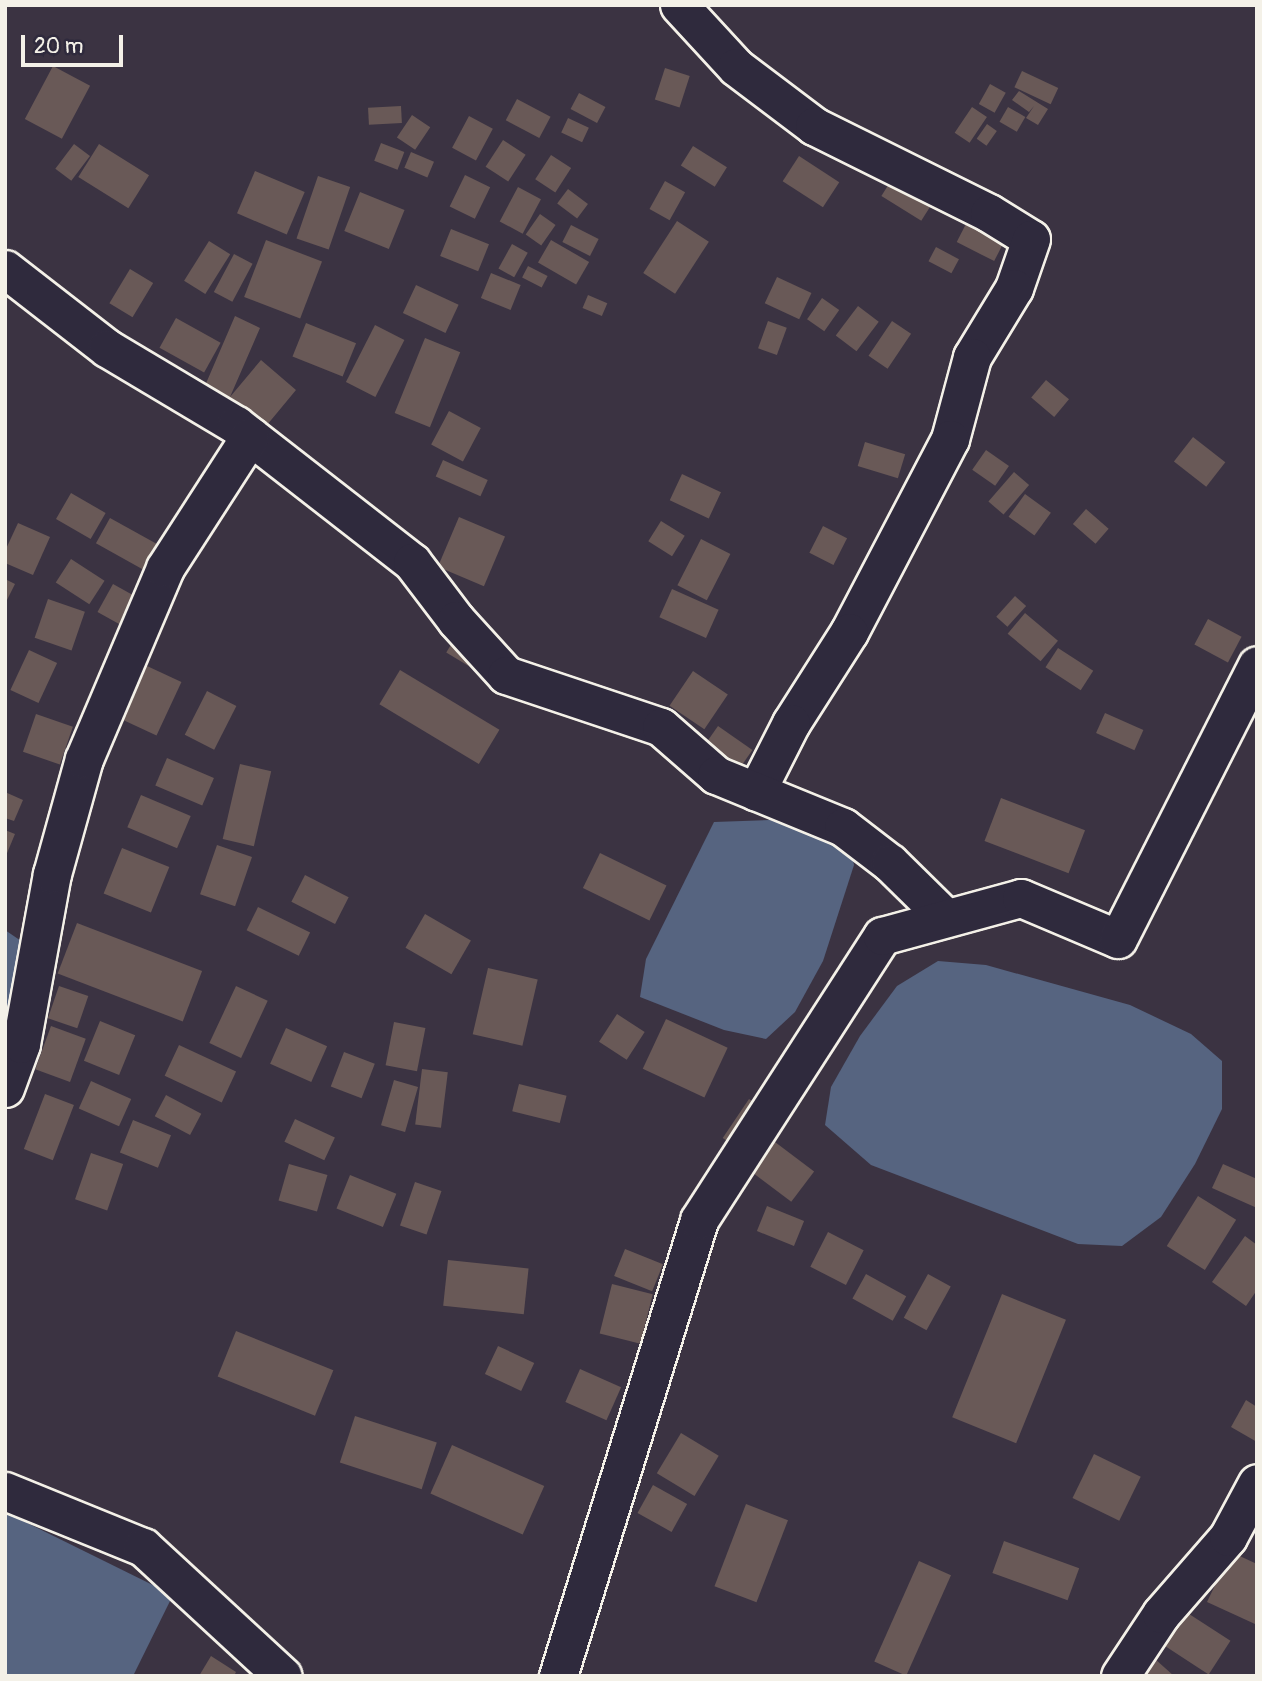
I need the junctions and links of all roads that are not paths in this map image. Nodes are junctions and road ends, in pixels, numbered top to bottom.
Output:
1 (679, 5) edge
2 (5, 269) edge
3 (250, 436) junction
4 (1257, 665) edge
5 (756, 792) junction
6 (946, 918) junction
7 (5, 1088) edge
8 (1257, 1483) edge
9 (5, 1491) edge
10 (283, 1676) edge
11 (558, 1676) edge
12 (1120, 1676) edge

1 - 5 street
2 - 3 street
3 - 5 street
3 - 7 street
4 - 6 street
5 - 6 street
6 - 11 street
8 - 12 street
9 - 10 street

